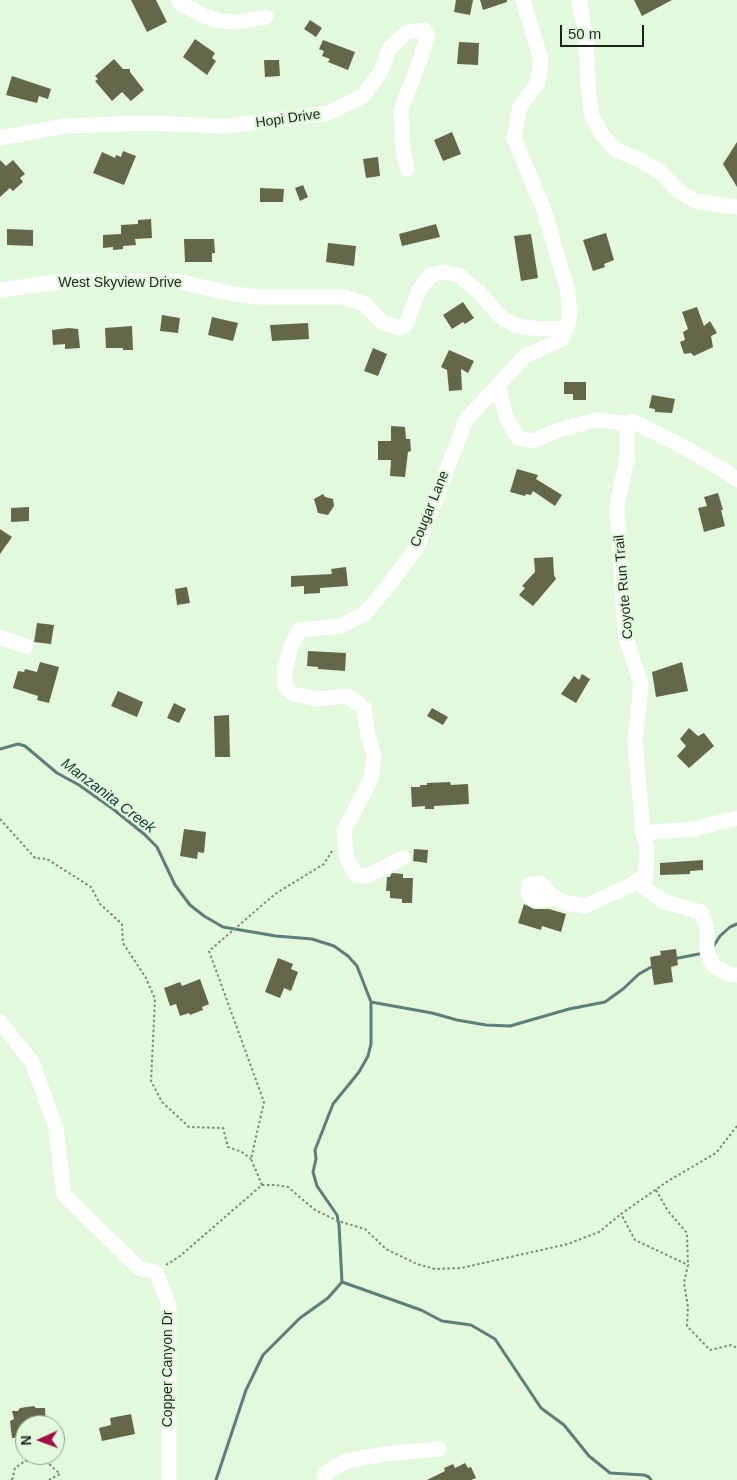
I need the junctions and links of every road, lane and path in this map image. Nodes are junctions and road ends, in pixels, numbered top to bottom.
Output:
1 (179, 0) edge
2 (524, 0) edge
3 (579, 0) edge
4 (266, 17) dead end
5 (0, 138) edge
6 (407, 169) dead end
7 (737, 206) edge
8 (0, 290) edge
9 (567, 328) junction
10 (498, 384) junction
11 (629, 422) junction
12 (737, 480) edge
13 (0, 637) edge
14 (26, 646) dead end
15 (737, 818) edge
16 (0, 819) edge
17 (344, 831) junction
18 (643, 833) junction
19 (403, 858) dead end
20 (646, 874) junction
21 (554, 897) dead end
22 (737, 976) edge
23 (0, 1022) edge
24 (737, 1126) edge
25 (252, 1159) junction
26 (262, 1185) junction
27 (656, 1190) junction
28 (621, 1214) junction
29 (688, 1265) junction
30 (156, 1272) junction
31 (737, 1348) edge
32 (439, 1449) dead end
33 (12, 1480) edge
34 (49, 1480) edge
35 (169, 1480) edge
36 (324, 1480) edge

1 - 4 street
2 - 9 street
3 - 7 street
5 - 6 street, Hopi Drive
8 - 9 street, West Skyview Drive
9 - 10 street, Cougar Lane
10 - 11 street
10 - 17 street, Cougar Lane
11 - 12 street
11 - 18 street, Coyote Run Trail
13 - 14 street
15 - 18 street
16 - 25 path
17 - 19 street
17 - 25 path
18 - 20 street, Coyote Run Trail
20 - 21 street
20 - 22 street
23 - 30 street
24 - 27 path
25 - 26 path
26 - 28 path
26 - 30 path
27 - 28 path
27 - 29 path
28 - 29 path
29 - 31 path
30 - 35 street, Copper Canyon Dr
32 - 36 street
33 - 34 path

